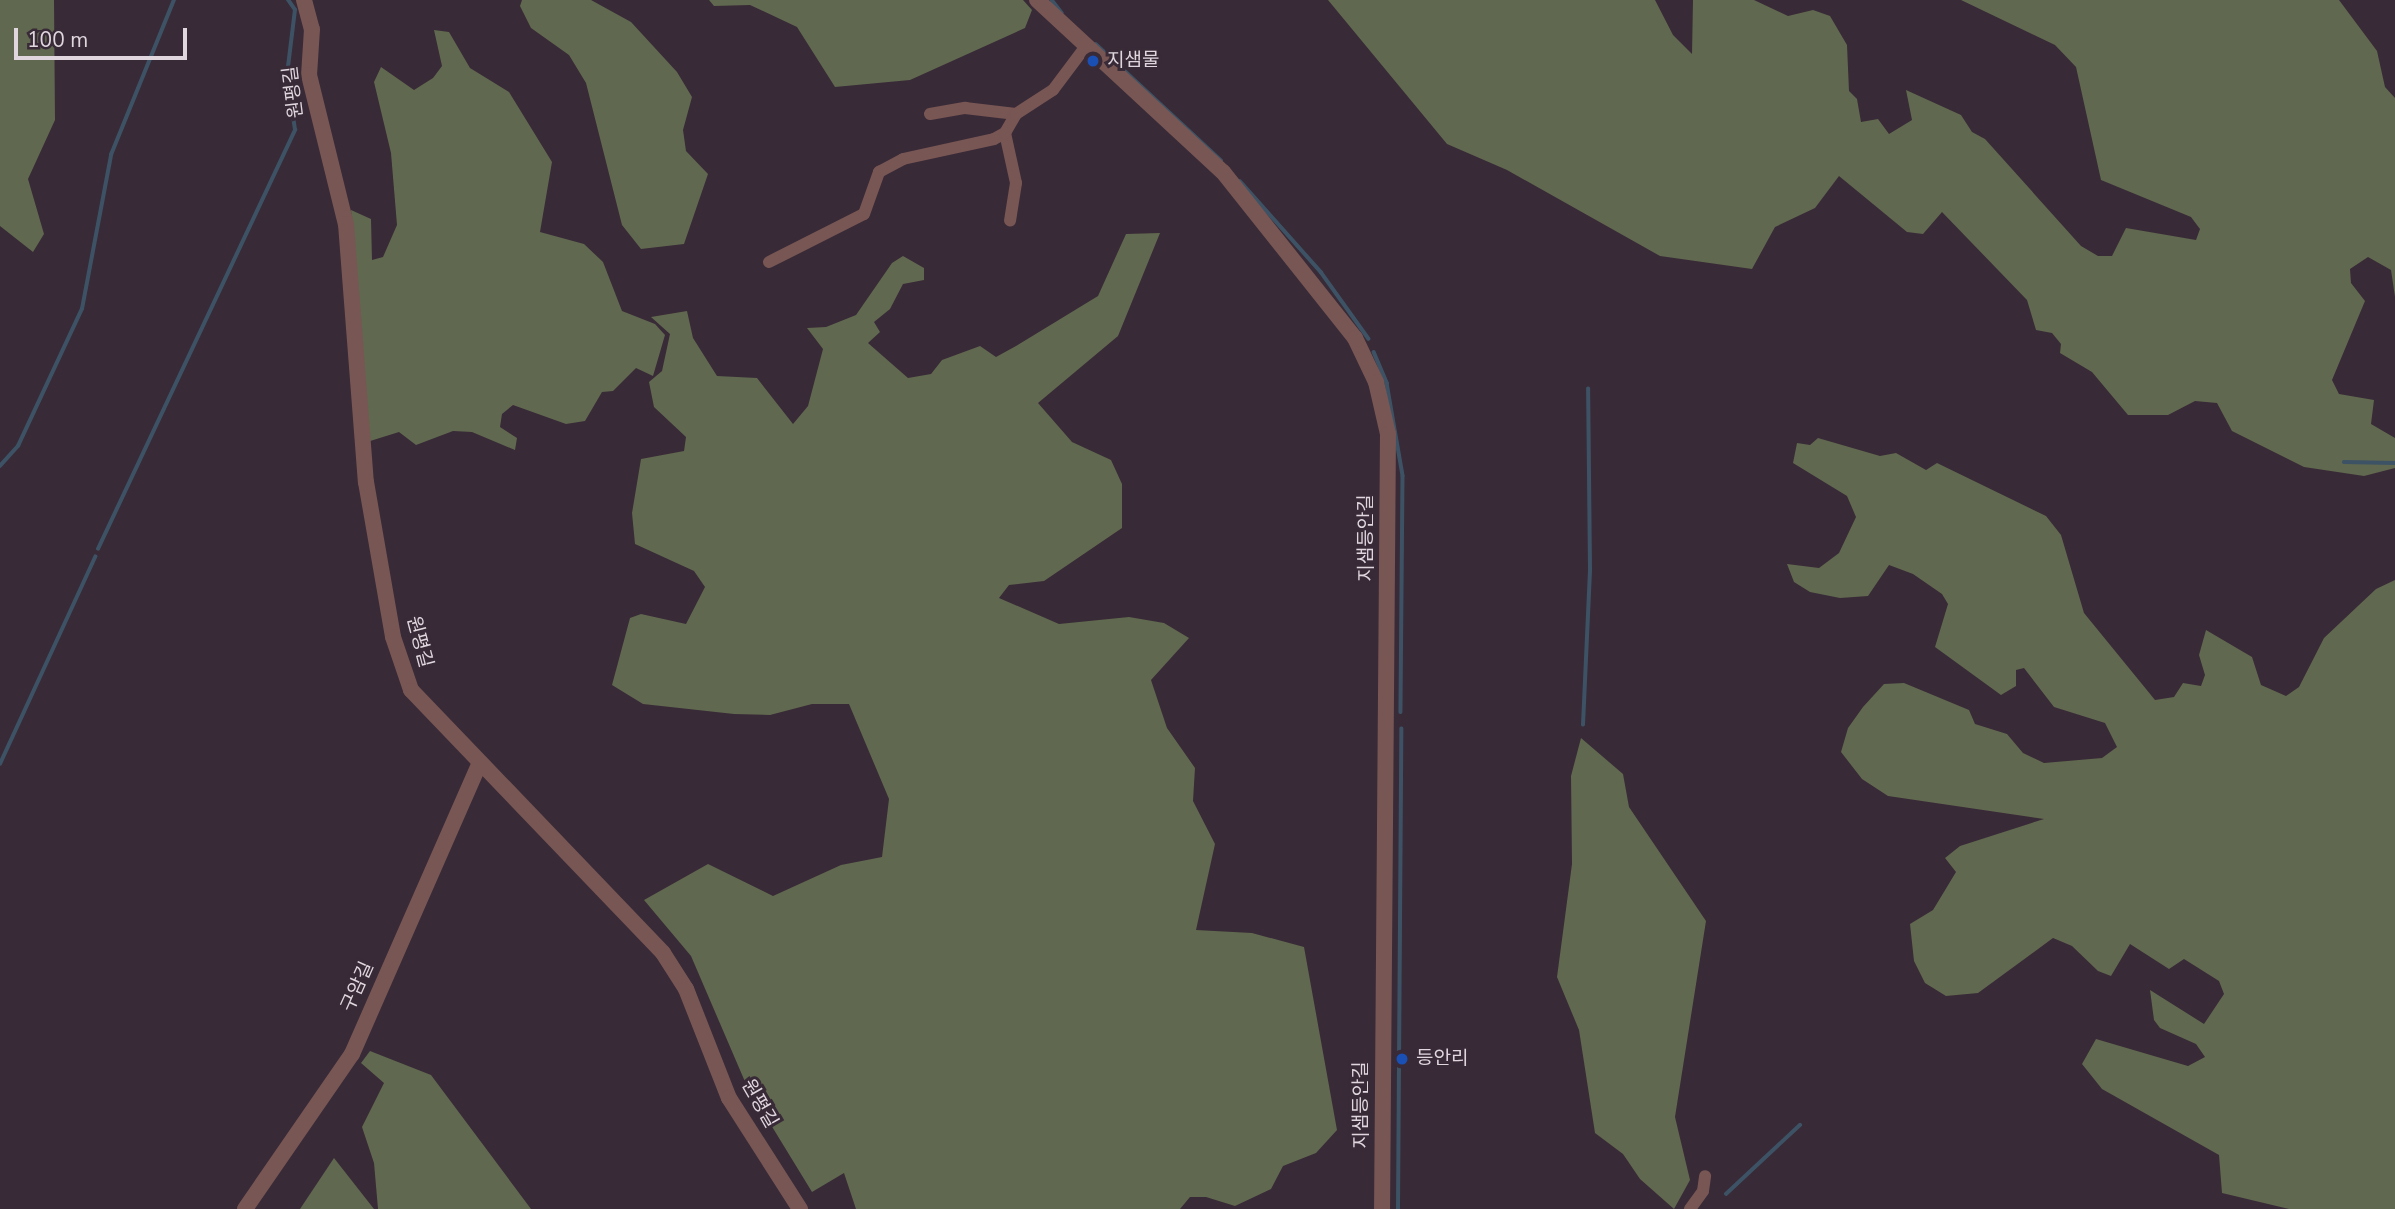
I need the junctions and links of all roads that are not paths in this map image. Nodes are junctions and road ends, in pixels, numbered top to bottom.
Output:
1 (304, 0) edge
2 (1037, 0) edge
3 (1086, 46) junction
4 (930, 114) dead end
5 (1016, 114) junction
6 (1005, 133) junction
7 (1010, 221) dead end
8 (769, 262) dead end
9 (480, 765) junction
10 (1705, 1177) dead end
11 (245, 1209) edge
12 (800, 1209) edge
13 (1382, 1209) edge
14 (1690, 1209) edge

1 - 9 street, 원평길
2 - 3 street, 지샘등안길
3 - 5 street
3 - 13 street, 지샘등안길
4 - 5 street
5 - 6 street
6 - 7 street
6 - 8 street
9 - 11 street, 구암길
9 - 12 street, 원평길
10 - 14 street

